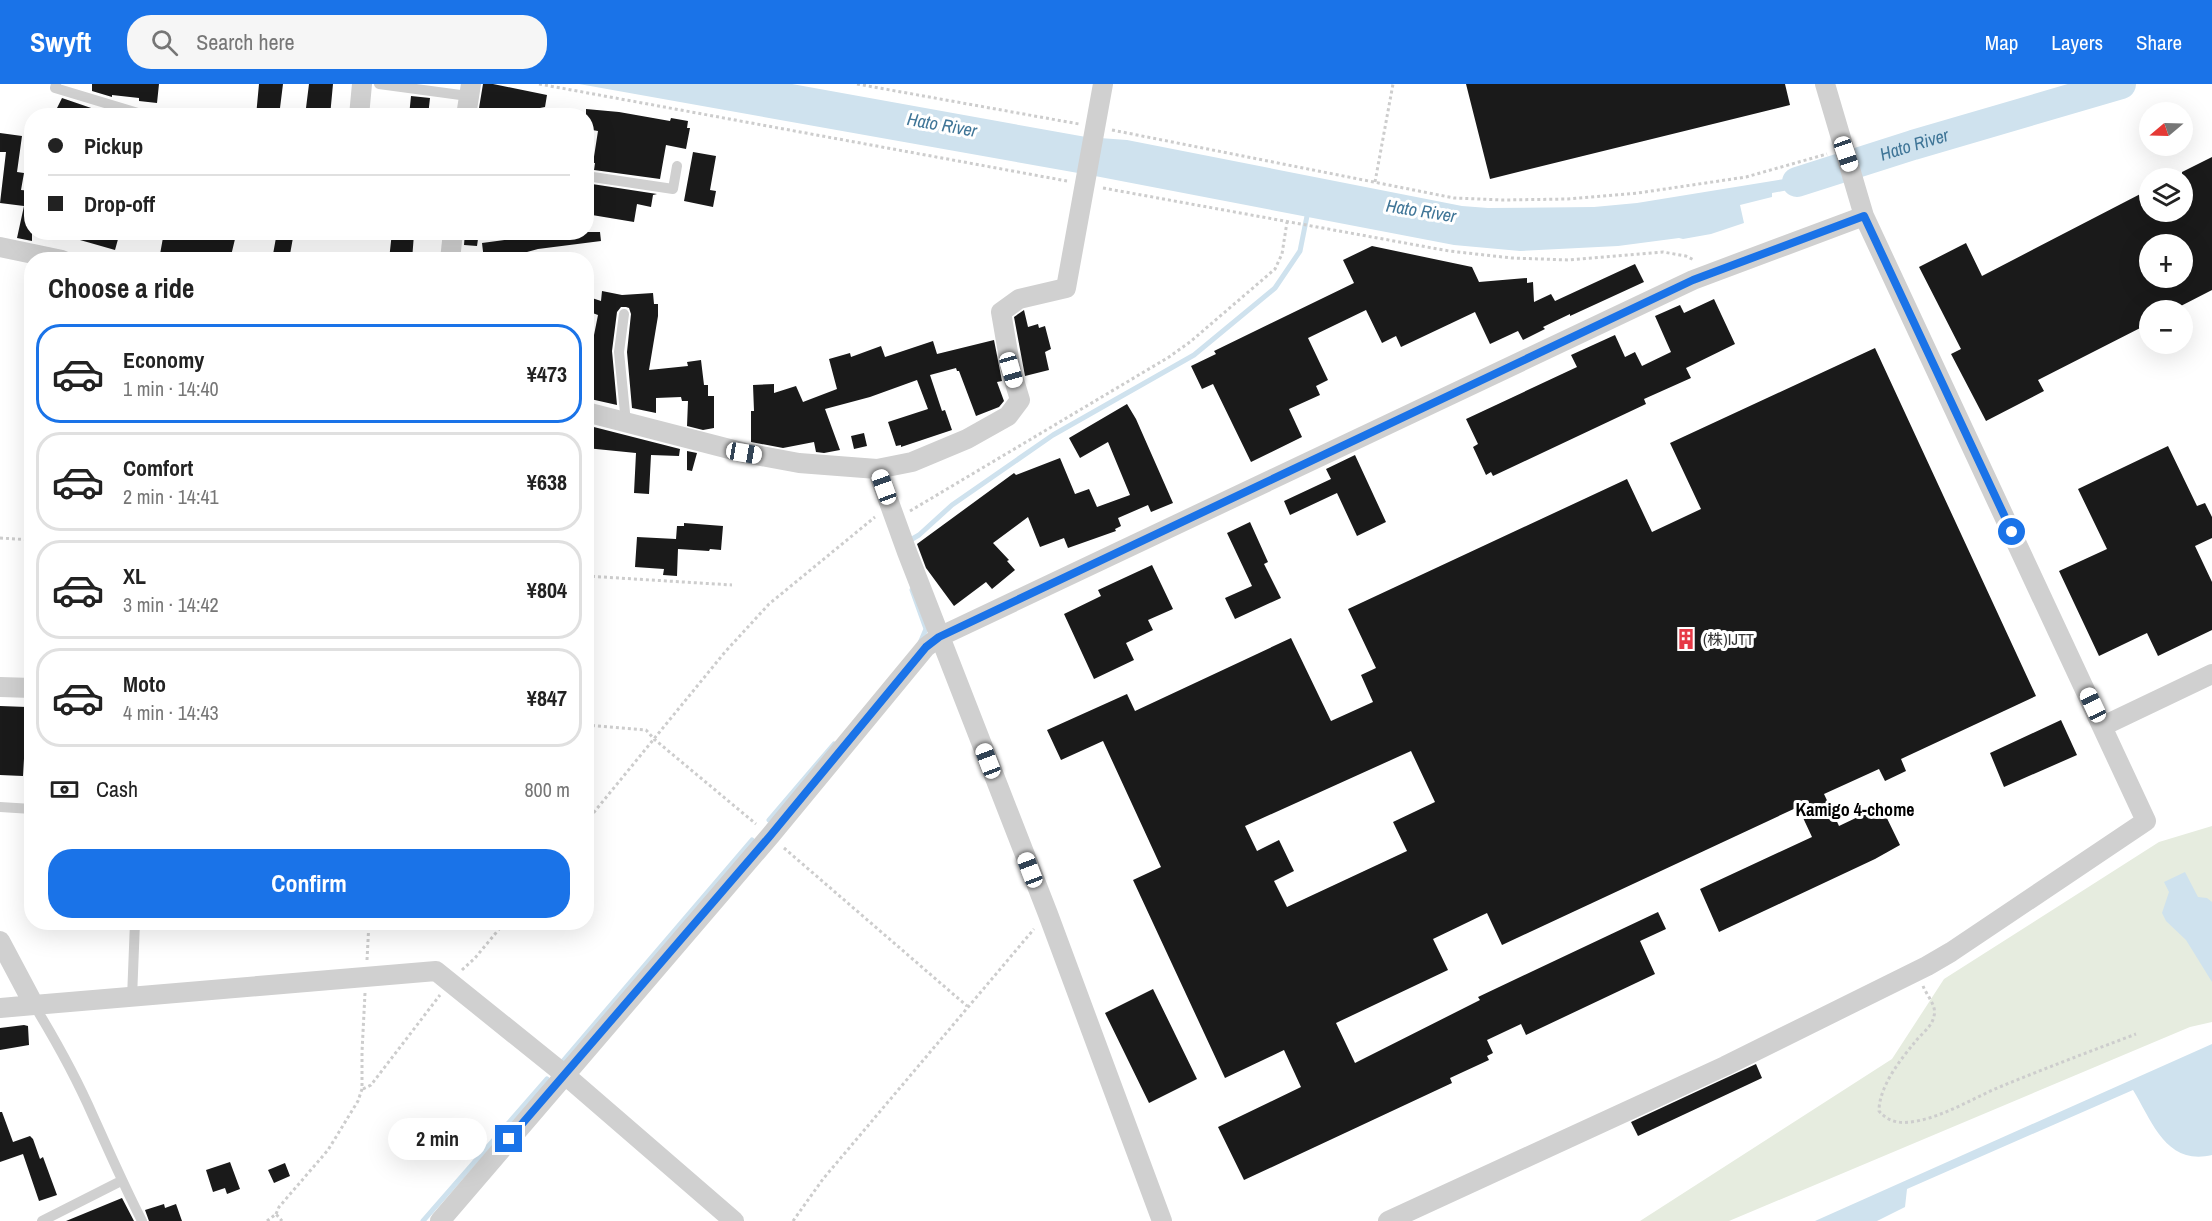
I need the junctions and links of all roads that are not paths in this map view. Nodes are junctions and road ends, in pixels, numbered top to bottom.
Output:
1 (56, 84) edge
2 (362, 84) edge
3 (379, 84) edge
4 (1103, 84) edge
5 (1825, 84) edge
6 (468, 98) edge
7 (121, 108) edge
8 (360, 108) edge
9 (677, 166) dead end
10 (594, 177) edge
11 (1864, 216) junction
12 (0, 247) edge
13 (24, 252) edge
14 (624, 314) dead end
15 (594, 414) edge
16 (626, 423) junction
17 (877, 469) junction
18 (939, 637) junction
19 (2212, 674) edge
20 (0, 687) edge
21 (24, 688) edge
22 (2103, 726) junction
23 (0, 807) edge
24 (24, 808) edge
25 (135, 930) edge
26 (0, 941) edge
27 (132, 998) junction
28 (34, 1005) junction
29 (0, 1008) edge
30 (564, 1074) junction
31 (121, 1181) junction
32 (42, 1221) edge
33 (142, 1221) edge
34 (440, 1221) edge
35 (734, 1221) edge
36 (1162, 1221) edge
37 (1388, 1221) edge

1 - 7 lane
2 - 8 street
3 - 6 lane
4 - 17 street
5 - 11 street
9 - 10 lane
11 - 18 street
11 - 22 street
12 - 13 street
14 - 16 lane
15 - 16 street
16 - 17 street
17 - 18 street
18 - 30 street
18 - 36 street
19 - 22 street
20 - 21 street
22 - 37 street
23 - 24 lane
25 - 27 lane
26 - 28 street
27 - 28 street
27 - 30 street
28 - 29 street
28 - 31 lane
30 - 34 street
30 - 35 street
31 - 32 lane
31 - 33 lane

